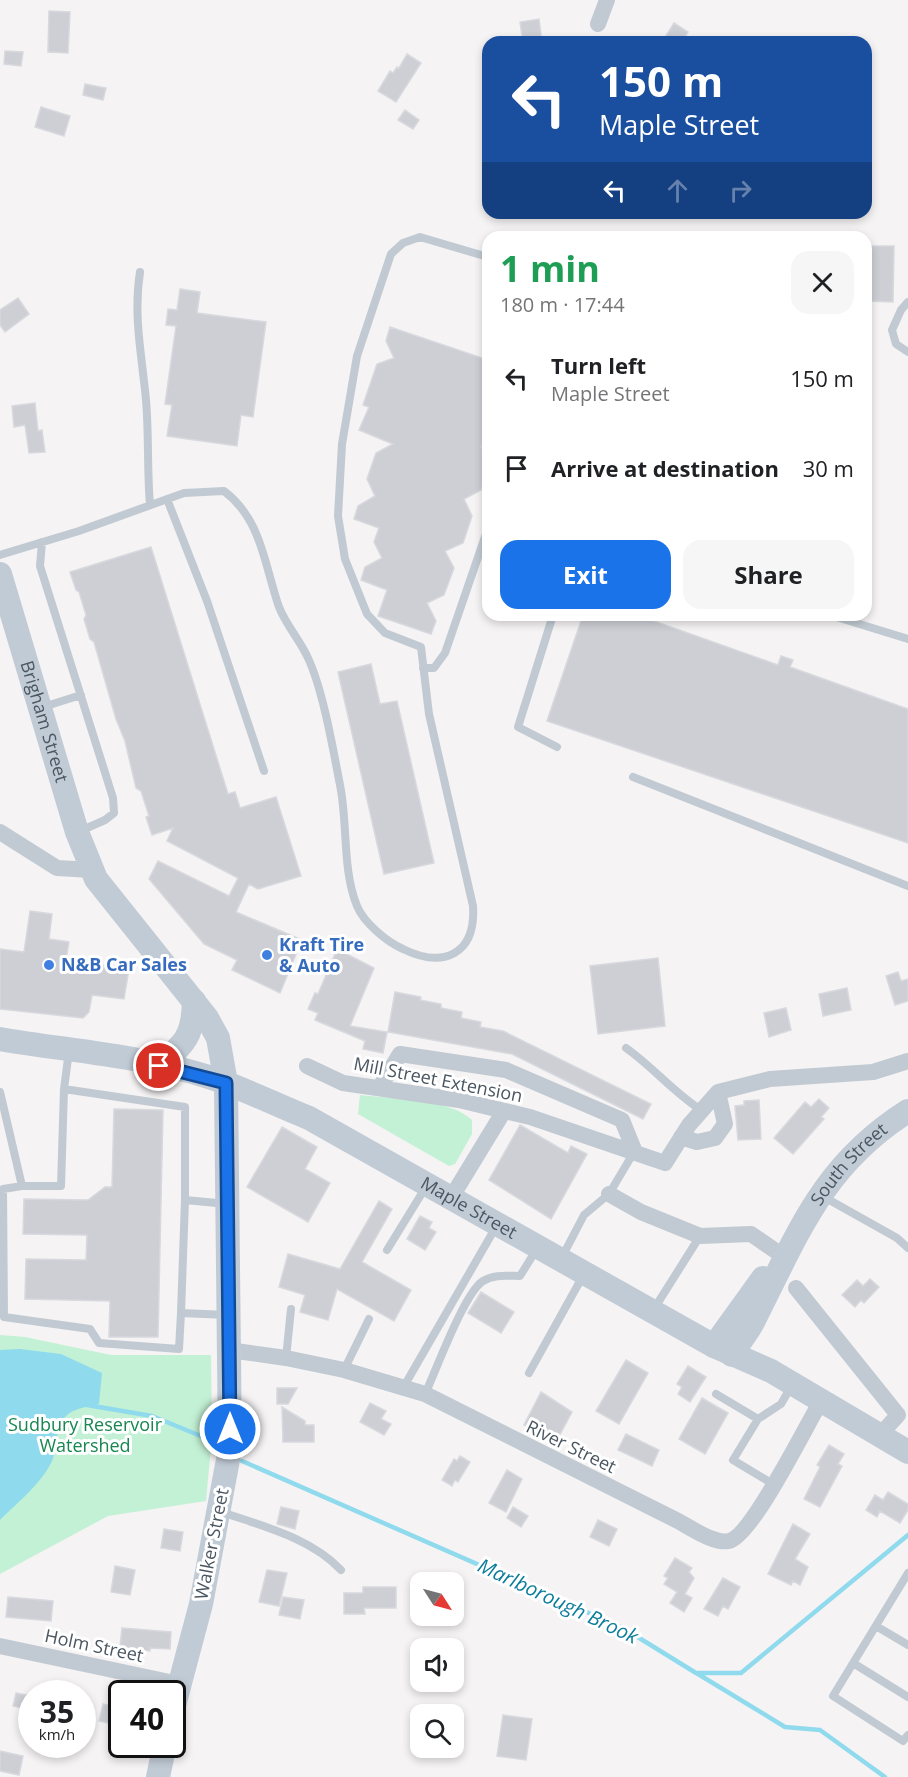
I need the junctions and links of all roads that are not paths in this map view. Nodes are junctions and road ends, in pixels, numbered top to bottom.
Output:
1 (607, 0) edge
2 (598, 24) dead end
3 (482, 255) edge
4 (140, 272) dead end
5 (908, 302) edge
6 (908, 352) edge
7 (167, 499) junction
8 (150, 505) junction
9 (42, 542) junction
10 (482, 546) edge
11 (0, 555) edge
12 (0, 574) edge
13 (551, 621) edge
14 (850, 621) edge
15 (908, 639) edge
16 (423, 668) junction
17 (81, 695) junction
18 (40, 708) junction
19 (557, 747) dead end
20 (264, 771) dead end
21 (633, 777) dead end
22 (0, 832) edge
23 (77, 832) junction
24 (92, 870) junction
25 (908, 886) edge
26 (194, 1001) junction
27 (0, 1039) edge
28 (626, 1048) dead end
29 (69, 1050) junction
30 (908, 1061) edge
31 (159, 1066) junction
32 (307, 1066) dead end
33 (226, 1083) junction
34 (380, 1087) junction
35 (64, 1089) junction
36 (0, 1092) edge
37 (718, 1092) junction
38 (701, 1110) junction
39 (504, 1111) junction
40 (908, 1111) edge
41 (681, 1137) junction
42 (634, 1152) junction
43 (427, 1185) junction
44 (22, 1186) junction
45 (2, 1189) edge
46 (609, 1194) junction
47 (820, 1195) junction
48 (451, 1198) junction
49 (185, 1200) junction
50 (227, 1204) junction
51 (498, 1225) junction
52 (799, 1227) junction
53 (700, 1236) junction
54 (538, 1247) junction
55 (908, 1248) edge
56 (387, 1250) dead end
57 (780, 1254) junction
58 (560, 1260) junction
59 (585, 1274) junction
60 (796, 1288) dead end
61 (291, 1309) dead end
62 (652, 1311) junction
63 (181, 1313) junction
64 (228, 1315) junction
65 (2, 1316) edge
66 (745, 1317) junction
67 (369, 1319) dead end
68 (673, 1323) junction
69 (230, 1350) junction
70 (723, 1350) junction
71 (286, 1358) junction
72 (344, 1370) junction
73 (771, 1371) junction
74 (529, 1373) dead end
75 (792, 1384) junction
76 (403, 1388) junction
77 (716, 1394) dead end
78 (424, 1395) junction
79 (821, 1401) junction
80 (903, 1411) edge
81 (758, 1419) junction
82 (880, 1435) junction
83 (908, 1452) edge
84 (773, 1484) junction
85 (219, 1511) junction
86 (341, 1570) dead end
87 (908, 1573) edge
88 (876, 1626) junction
89 (0, 1646) edge
90 (908, 1646) edge
91 (853, 1663) junction
92 (164, 1680) edge
93 (180, 1680) edge
94 (908, 1697) edge
95 (908, 1735) edge
96 (162, 1758) edge
97 (158, 1777) edge

1 - 2 street
3 - 16 lane
4 - 8 lane
5 - 6 lane
7 - 8 lane
7 - 16 lane
7 - 20 lane
8 - 9 lane
9 - 11 lane
9 - 17 lane
10 - 16 lane
12 - 18 main road, Brigham Street
13 - 19 lane
14 - 15 lane
17 - 18 lane
17 - 23 lane
18 - 23 main road, Brigham Street
21 - 25 lane
22 - 24 street
23 - 24 main road, Brigham Street
24 - 26 main road, Brigham Street
26 - 31 main road
26 - 33 main road, Walker Street
27 - 29 main road, Maple Street
28 - 38 lane
29 - 31 main road, Maple Street
29 - 35 lane
30 - 37 street
31 - 33 main road, Maple Street
32 - 34 street, Mill Street Extension
33 - 43 main road, Maple Street
33 - 50 main road, Walker Street
34 - 39 street, Mill Street Extension
34 - 42 street
35 - 44 lane
35 - 49 lane
36 - 44 lane
37 - 38 street
37 - 41 street
38 - 41 street
39 - 42 street, Mill Street Extension
39 - 48 street
40 - 47 main road, South Street
41 - 42 street, Mill Street Extension
42 - 46 lane
43 - 48 main road, Maple Street
43 - 56 lane
44 - 45 lane
45 - 65 lane
46 - 53 street
46 - 58 lane
47 - 52 main road, South Street
47 - 55 lane
48 - 51 main road, Maple Street
49 - 50 lane
49 - 63 lane
50 - 64 main road, Walker Street
51 - 54 main road, Maple Street
51 - 76 lane
52 - 57 main road, South Street
52 - 66 main road, South Street
53 - 57 street
53 - 62 lane
54 - 58 main road, Maple Street
54 - 78 lane
57 - 66 main road, South Street
58 - 59 main road, Maple Street
59 - 62 main road, Maple Street
59 - 74 lane
60 - 80 street
61 - 71 lane
62 - 68 main road, Maple Street
63 - 64 lane
63 - 65 lane
64 - 69 main road, Walker Street
66 - 68 main road
66 - 70 main road, South Street
66 - 73 main road
67 - 72 lane
68 - 70 main road, Maple Street
69 - 71 street, River Street
69 - 85 main road, Walker Street
70 - 73 main road, Maple Street
71 - 72 street, River Street
72 - 76 street, River Street
73 - 75 main road, Maple Street
75 - 79 main road, Maple Street
75 - 81 lane
76 - 78 street, River Street
77 - 81 lane
78 - 84 street, River Street
79 - 82 main road, Maple Street
79 - 84 street, River Street
80 - 82 street
81 - 84 lane
82 - 83 main road, Maple Street
85 - 86 lane
85 - 93 main road, Walker Street
87 - 88 lane
88 - 90 lane
88 - 91 lane
89 - 92 street, Holm Street
91 - 94 lane
91 - 95 lane
96 - 97 main road

